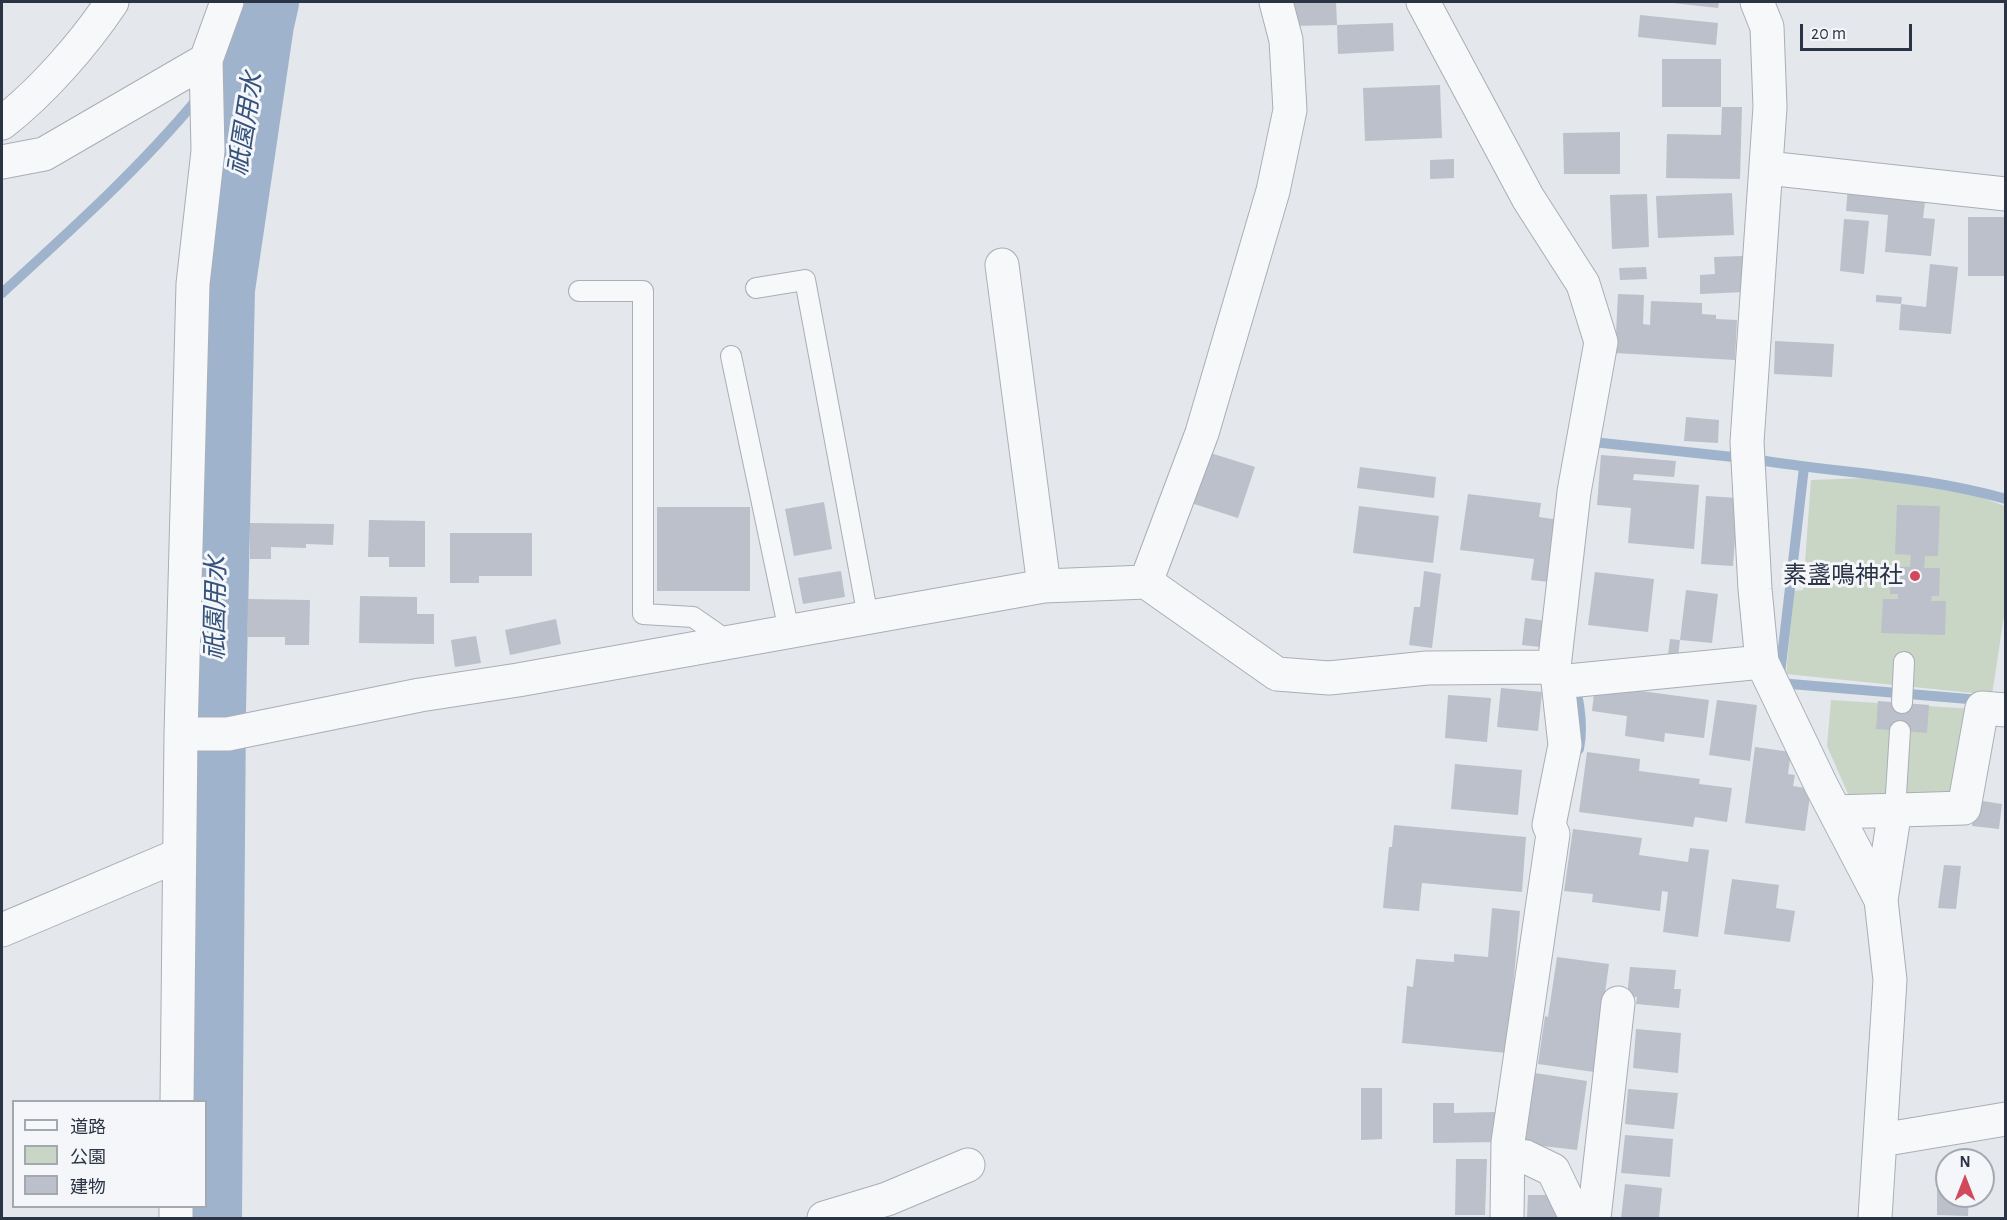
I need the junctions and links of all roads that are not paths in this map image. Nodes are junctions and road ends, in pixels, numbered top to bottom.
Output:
1 (112, 2) edge
2 (227, 2) edge
3 (1276, 2) edge
4 (1423, 2) edge
5 (1757, 2) edge
6 (206, 68) junction
7 (2, 123) edge
8 (2, 162) edge
9 (1767, 168) junction
10 (2006, 194) edge
11 (1002, 266) dead end
12 (756, 288) dead end
13 (579, 291) dead end
14 (731, 356) dead end
15 (1146, 582) junction
16 (1044, 586) junction
17 (868, 617) junction
18 (789, 631) junction
19 (729, 642) junction
20 (1762, 662) junction
21 (1904, 662) dead end
22 (1565, 677) junction
23 (1902, 697) dead end
24 (2006, 710) edge
25 (1900, 731) dead end
26 (188, 734) junction
27 (1895, 810) junction
28 (1835, 812) junction
29 (178, 855) junction
30 (1881, 900) junction
31 (2, 930) edge
32 (1618, 1003) dead end
33 (177, 1100) edge
34 (2006, 1119) edge
35 (1881, 1140) junction
36 (1509, 1155) junction
37 (968, 1165) dead end
38 (824, 1218) edge
39 (1507, 1218) edge
40 (1576, 1218) edge
41 (1594, 1218) edge
42 (1875, 1218) edge

1 - 7 street
2 - 6 street
3 - 15 street
4 - 22 street
5 - 9 street
6 - 8 street
6 - 26 street
9 - 10 street
9 - 20 street
11 - 16 street
12 - 17 lane
13 - 19 lane
14 - 18 lane
15 - 16 street
15 - 22 street
16 - 17 street
17 - 18 street
18 - 19 street
19 - 26 street
20 - 22 street
20 - 28 street
21 - 23 lane
22 - 36 street
24 - 27 street
25 - 27 lane
26 - 29 street
27 - 28 street
27 - 30 street
28 - 30 street
29 - 31 street
29 - 33 street
30 - 35 street
32 - 41 street
34 - 35 street
35 - 42 street
36 - 39 street
36 - 40 street
37 - 38 street

